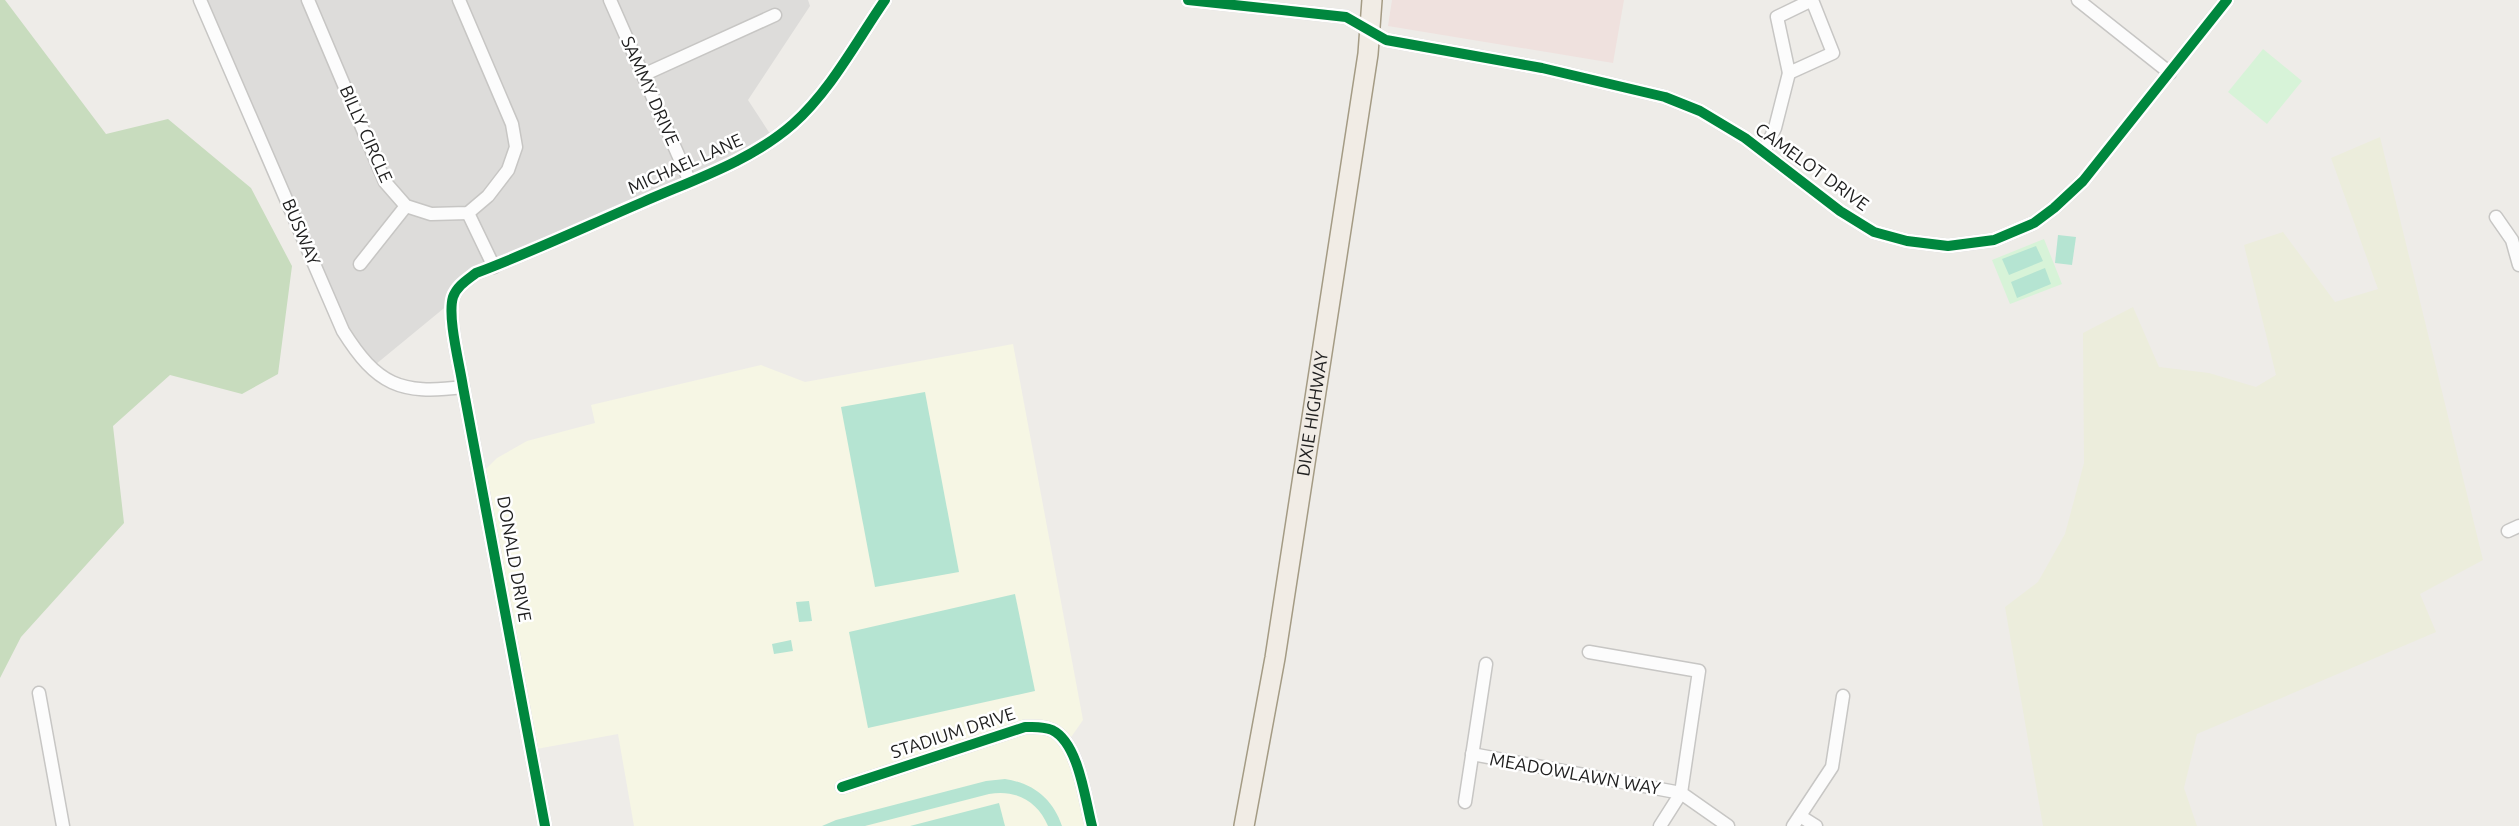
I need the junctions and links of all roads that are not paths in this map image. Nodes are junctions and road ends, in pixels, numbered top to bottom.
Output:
1 (200, 0) edge
2 (308, 0) edge
3 (459, 0) edge
4 (610, 0) edge
5 (885, 0) edge
6 (1188, 0) edge
7 (1372, 0) edge
8 (1812, 0) edge
9 (2078, 0) edge
10 (2227, 0) edge
11 (775, 15) dead end
12 (1369, 29) junction
13 (1789, 73) junction
14 (2170, 73) junction
15 (643, 75) junction
16 (1764, 152) junction
17 (690, 182) junction
18 (406, 206) junction
19 (468, 213) junction
20 (2496, 217) dead end
21 (360, 264) dead end
22 (2519, 265) edge
23 (494, 267) junction
24 (453, 298) joint
25 (463, 387) junction
26 (1589, 652) dead end
27 (1486, 664) dead end
28 (39, 693) dead end
29 (1843, 696) dead end
30 (1472, 754) junction
31 (842, 788) dead end
32 (1681, 793) junction
33 (1465, 802) dead end
34 (1796, 821) edge
35 (63, 826) edge
36 (545, 826) edge
37 (1092, 826) edge
38 (1244, 826) edge
39 (1660, 826) edge
40 (1728, 826) edge
41 (1816, 826) edge

1 - 25 street, BUSWAY
2 - 18 street, BILLY CIRCLE
3 - 19 street
4 - 15 street, SAMMY DRIVE
5 - 17 street, MICHAEL LANE
6 - 12 street
7 - 12 main road, DIXIE HIGHWAY
8 - 13 street
8 - 13 street
9 - 14 street
10 - 14 street, CAMELOT DRIVE
11 - 15 street
12 - 16 street, CAMELOT DRIVE
12 - 38 main road, DIXIE HIGHWAY
13 - 16 street
14 - 16 street, CAMELOT DRIVE
15 - 17 street, SAMMY DRIVE
17 - 23 street, MICHAEL LANE
18 - 19 street
18 - 21 street
19 - 23 street
20 - 22 street
23 - 24 street, MICHAEL LANE
24 - 25 street, DONALD DRIVE
25 - 36 street, DONALD DRIVE
26 - 32 street
27 - 30 street
28 - 35 street
29 - 34 street
30 - 32 street, MEADOWLAWN WAY
30 - 33 street
31 - 37 street, STADIUM DRIVE
32 - 39 street, MEADOWLAWN WAY
32 - 40 street
34 - 41 street

